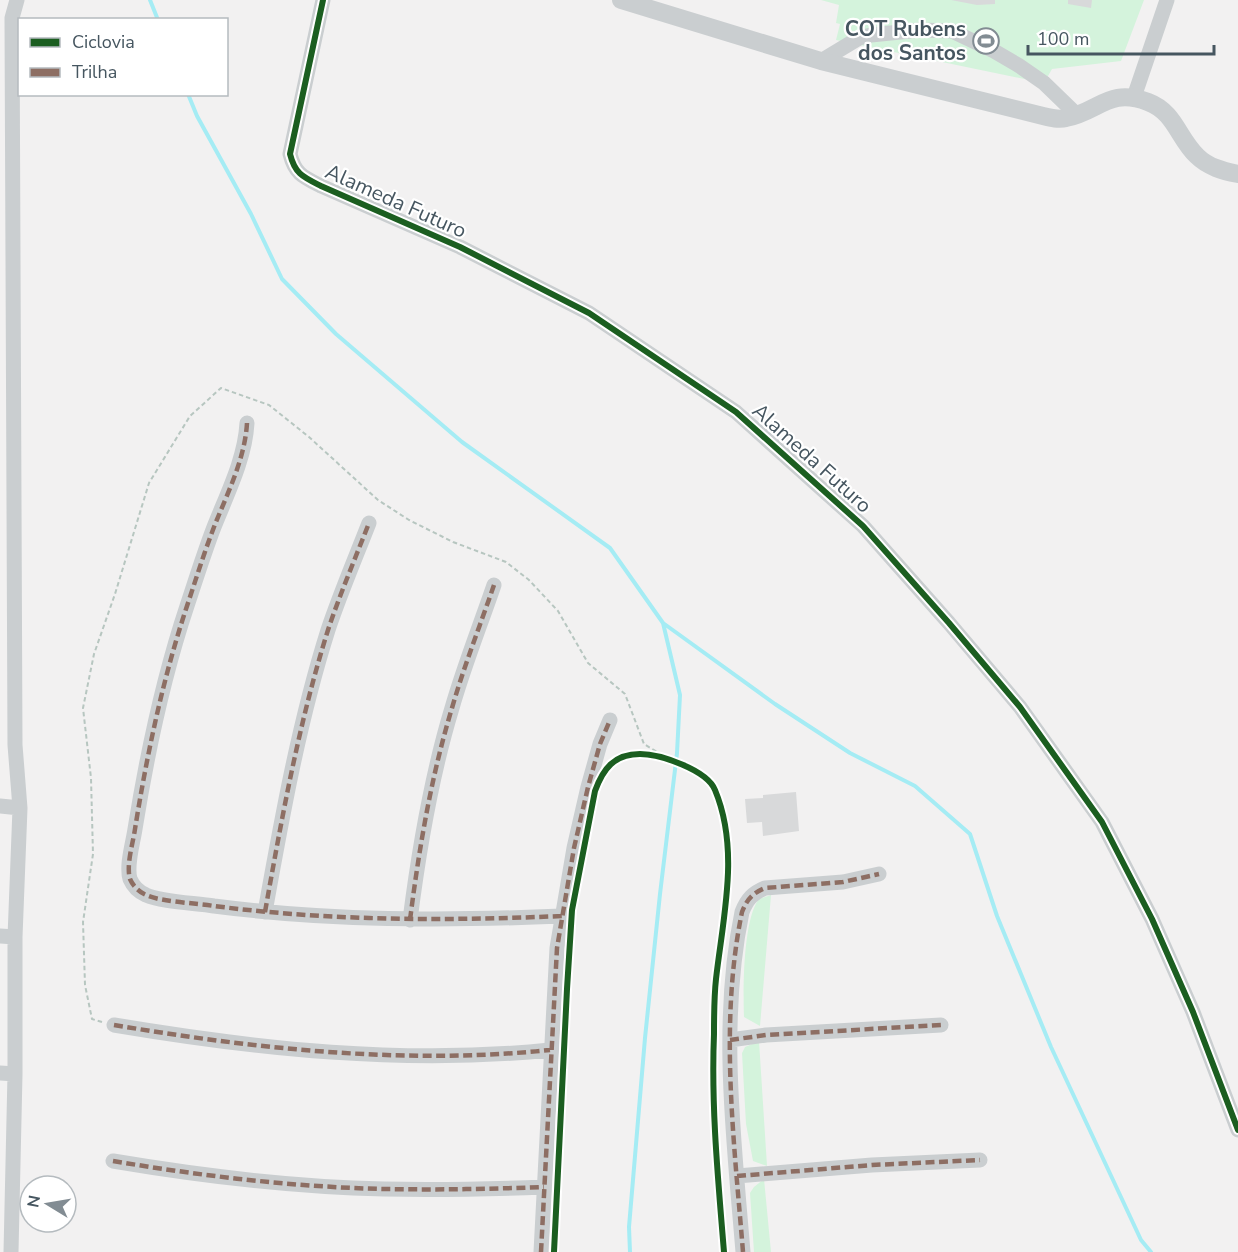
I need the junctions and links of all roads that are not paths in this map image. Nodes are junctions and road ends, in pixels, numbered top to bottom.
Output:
1 (17, 0) edge
2 (323, 0) edge
3 (621, 0) edge
4 (1167, 0) edge
5 (821, 61) junction
6 (1134, 97) junction
7 (1076, 114) junction
8 (1238, 174) edge
9 (247, 423) dead end
10 (369, 523) dead end
11 (494, 585) dead end
12 (610, 720) dead end
13 (0, 740) edge
14 (15, 745) junction
15 (0, 806) edge
16 (20, 808) junction
17 (879, 874) dead end
18 (265, 912) junction
19 (562, 916) junction
20 (410, 920) junction
21 (8, 937) edge
22 (114, 1025) road end
23 (941, 1025) dead end
24 (730, 1040) junction
25 (550, 1050) junction
26 (8, 1073) edge
27 (1238, 1131) edge
28 (980, 1160) dead end
29 (113, 1161) dead end
30 (737, 1176) junction
31 (544, 1186) junction
32 (6, 1210) edge
33 (11, 1252) edge
34 (541, 1252) edge
35 (743, 1252) edge

1 - 14 street
2 - 27 street, Alameda Futuro
3 - 5 street
4 - 6 street
5 - 7 street
5 - 7 street
6 - 7 street
6 - 8 street
9 - 18 street
10 - 18 street
11 - 20 street
12 - 19 street
13 - 14 street
14 - 16 street
15 - 16 street
16 - 21 street
17 - 24 street
18 - 20 street
19 - 20 street
19 - 25 street
21 - 26 street
22 - 25 street
23 - 24 street
24 - 30 street
25 - 31 street
26 - 32 street
28 - 30 street
29 - 31 street
30 - 35 street
31 - 34 street
32 - 33 street

